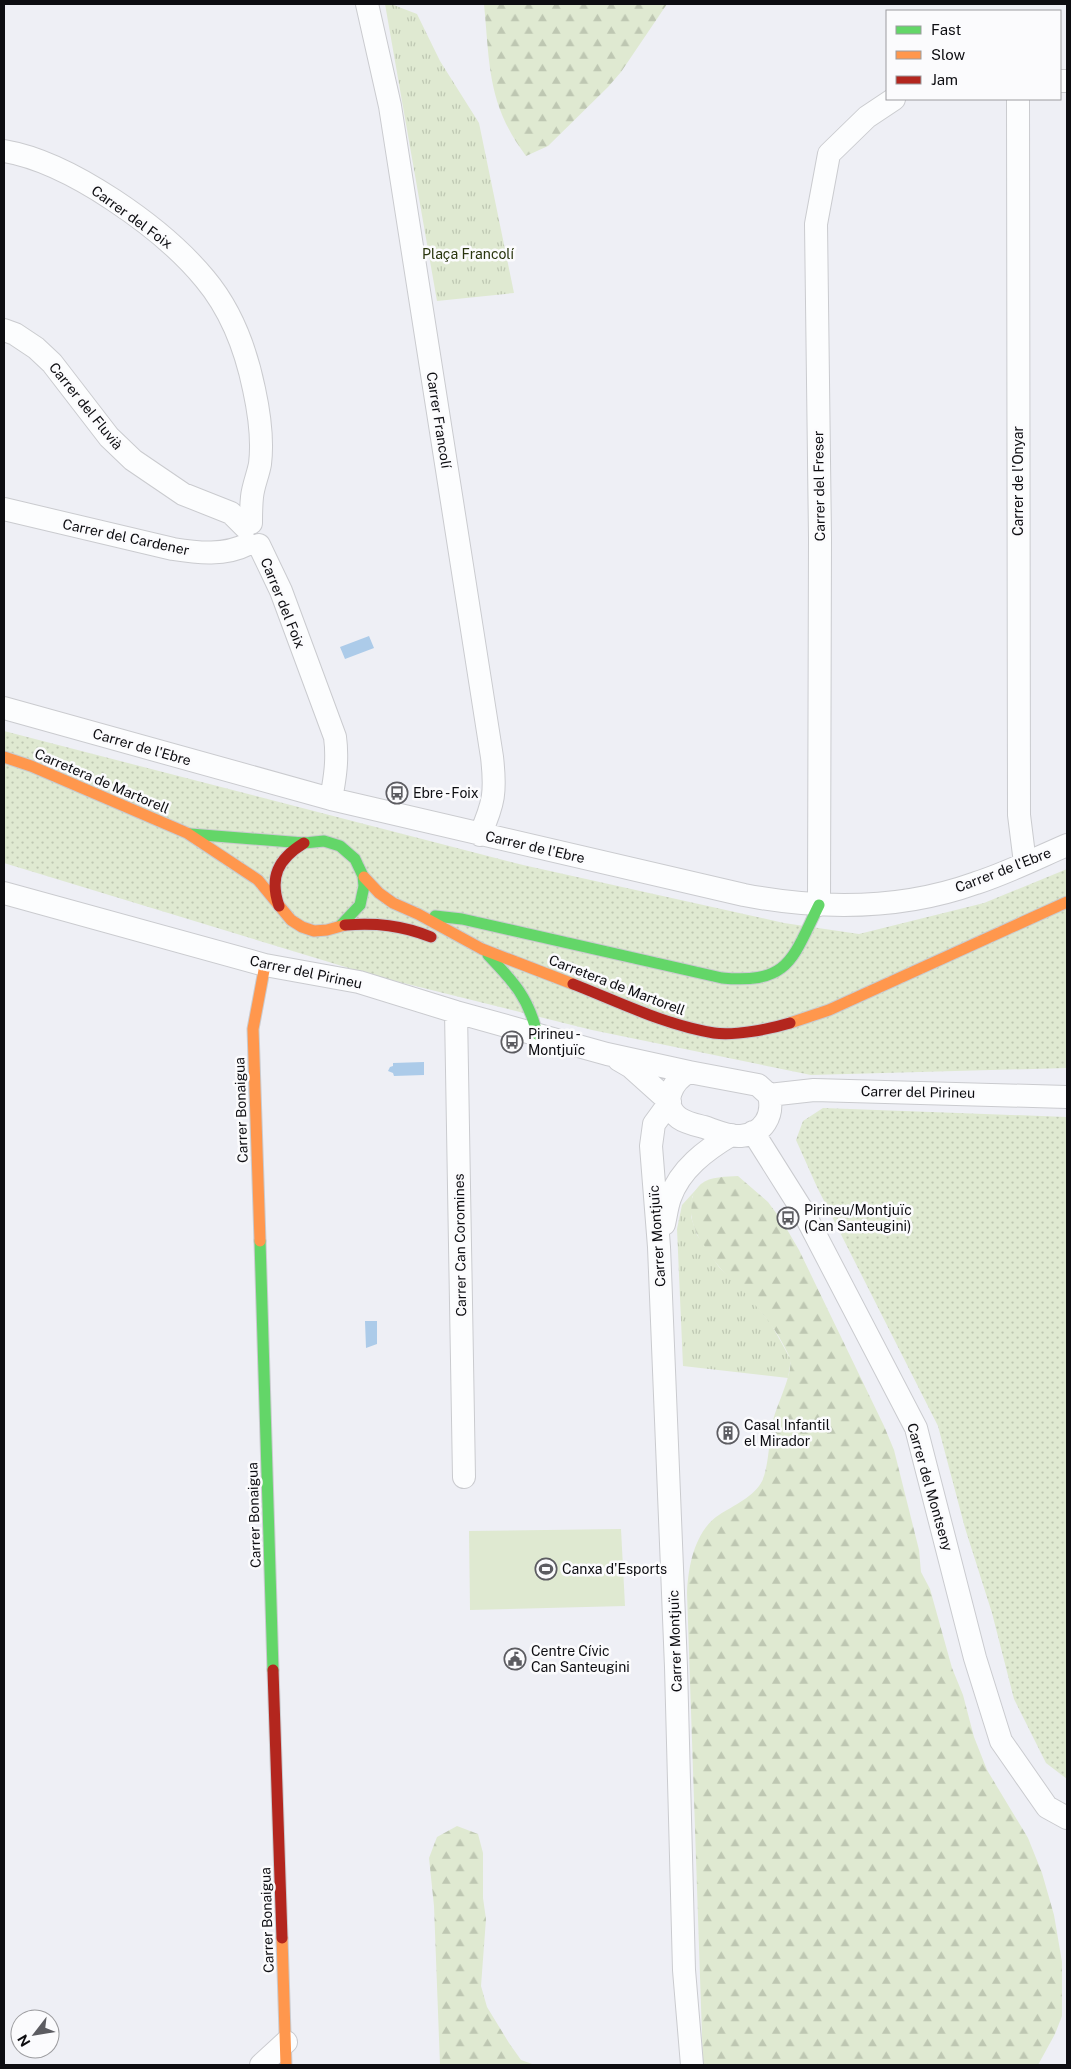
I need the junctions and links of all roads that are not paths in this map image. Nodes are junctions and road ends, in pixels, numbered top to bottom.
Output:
1 (367, 4) edge
2 (892, 100) edge
3 (1018, 100) edge
4 (4, 151) edge
5 (4, 330) edge
6 (4, 509) edge
7 (251, 535) junction
8 (4, 708) edge
9 (4, 758) edge
10 (41, 783) dead end
11 (96, 795) junction
12 (331, 799) junction
13 (188, 833) junction
14 (480, 835) junction
15 (304, 842) junction
16 (1067, 845) edge
17 (1025, 863) junction
18 (364, 877) junction
19 (4, 893) edge
20 (1067, 902) edge
21 (819, 905) junction
22 (279, 906) junction
23 (418, 914) junction
24 (341, 925) junction
25 (482, 949) junction
26 (265, 965) junction
27 (456, 1012) junction
28 (537, 1034) junction
29 (607, 1054) junction
30 (689, 1072) junction
31 (769, 1095) junction
32 (1067, 1097) edge
33 (670, 1102) junction
34 (754, 1132) junction
35 (731, 1135) junction
36 (659, 1247) junction
37 (464, 1477) dead end
38 (1067, 1818) edge
39 (286, 2042) junction
40 (261, 2065) edge
41 (286, 2065) edge
42 (692, 2065) edge

1 - 14 street, Carrer Francolí
2 - 21 street, Carrer del Freser
3 - 17 street, Carrer de l'Onyar
4 - 7 street, Carrer del Foix
5 - 7 street, Carrer del Fluvià
6 - 7 street, Carrer del Cardener
7 - 12 street, Carrer del Foix
8 - 12 street, Carrer de l'Ebre
9 - 11 main road, Carretera de Martorell
10 - 11 main road
11 - 13 main road, Carretera de Martorell
12 - 14 street, Carrer de l'Ebre
13 - 15 main road
13 - 22 main road
14 - 21 street, Carrer de l'Ebre
15 - 18 main road
15 - 22 main road
16 - 17 street, Carrer de l'Ebre
17 - 21 street, Carrer de l'Ebre
18 - 23 main road, Carretera de Martorell
18 - 24 main road
19 - 26 street, Carrer del Pirineu
20 - 25 main road, Carretera de Martorell
21 - 23 main road
22 - 24 main road
23 - 25 main road, Carretera de Martorell
24 - 25 main road
25 - 28 main road
26 - 27 street, Carrer del Pirineu
26 - 39 main road, Carrer Bonaigua
27 - 28 street, Carrer del Pirineu
27 - 37 street, Carrer Can Coromines
28 - 29 street, Carrer del Pirineu
29 - 30 street, Carrer del Pirineu
29 - 33 street, Carrer del Pirineu
30 - 31 street, Carrer del Pirineu
30 - 33 street
31 - 32 street, Carrer del Pirineu
31 - 34 street
33 - 35 street, Carrer del Pirineu
33 - 36 street, Carrer Montjuïc
34 - 35 street, Carrer del Pirineu
34 - 38 street, Carrer del Montseny
35 - 36 street
36 - 42 street, Carrer Montjuïc
39 - 40 street
39 - 41 main road, Carrer Bonaigua

